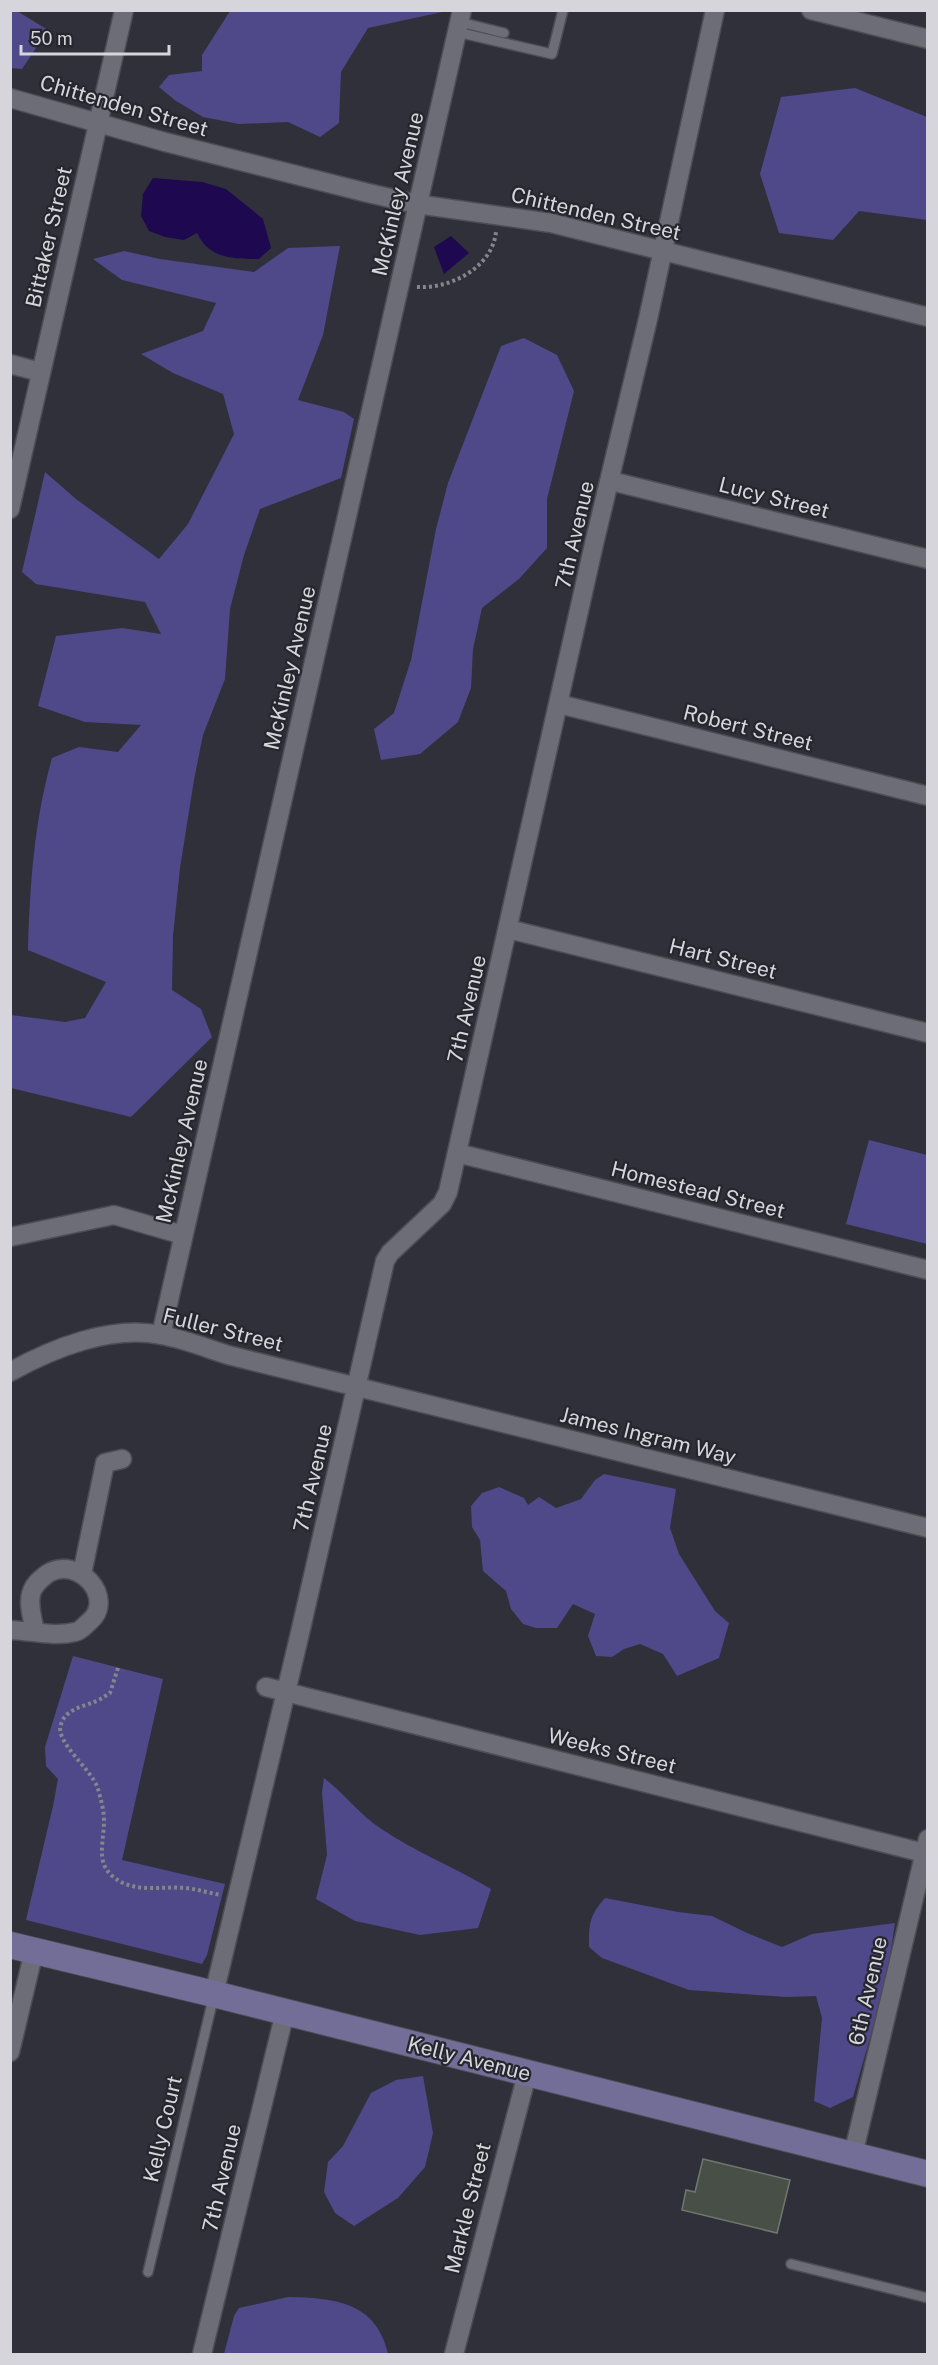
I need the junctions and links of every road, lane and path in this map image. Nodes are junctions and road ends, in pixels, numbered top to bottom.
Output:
1 (124, 10) edge
2 (563, 10) edge
3 (715, 10) edge
4 (811, 10) edge
5 (460, 22) edge
6 (504, 33) dead end
7 (927, 39) edge
8 (10, 98) edge
9 (98, 122) junction
10 (416, 204) junction
11 (497, 228) dead end
12 (662, 252) junction
13 (417, 287) dead end
14 (927, 317) edge
15 (10, 364) edge
16 (40, 372) junction
17 (610, 481) junction
18 (10, 509) edge
19 (927, 559) edge
20 (558, 704) junction
21 (927, 796) edge
22 (508, 929) junction
23 (927, 1033) edge
24 (457, 1154) junction
25 (183, 1235) junction
26 (10, 1237) edge
27 (927, 1270) edge
28 (160, 1335) junction
29 (10, 1372) edge
30 (357, 1387) junction
31 (122, 1459) dead end
32 (927, 1528) edge
33 (82, 1574) junction
34 (10, 1630) edge
35 (35, 1632) junction
36 (118, 1668) dead end
37 (266, 1687) dead end
38 (286, 1693) junction
39 (926, 1849) edge
40 (222, 1895) dead end
41 (22, 1948) edge
42 (214, 1994) junction
43 (285, 2012) junction
44 (10, 2052) edge
45 (526, 2074) junction
46 (853, 2155) junction
47 (927, 2174) edge
48 (790, 2264) dead end
49 (148, 2272) dead end
50 (927, 2298) edge
51 (202, 2355) edge
52 (454, 2355) edge

1 - 9 street, Bittaker Street
2 - 5 lane
3 - 12 street, 7th Avenue
4 - 7 street
5 - 6 lane
5 - 10 street, McKinley Avenue
8 - 9 street, Chittenden Street
9 - 10 street, Chittenden Street
9 - 16 street, Bittaker Street
10 - 12 street, Chittenden Street
10 - 25 street, McKinley Avenue
11 - 13 path
12 - 14 street, Chittenden Street
12 - 17 street, 7th Avenue
15 - 16 street
16 - 18 street, Bittaker Street
17 - 19 street, Lucy Street
17 - 20 street, 7th Avenue
20 - 21 street, Robert Street
20 - 22 street, 7th Avenue
22 - 23 street, Hart Street
22 - 24 street, 7th Avenue
24 - 27 street, Homestead Street
24 - 30 street, 7th Avenue
25 - 26 street
25 - 28 street, McKinley Avenue
28 - 29 street, Fuller Street
28 - 30 street, Fuller Street
30 - 32 street, James Ingram Way
30 - 38 street, 7th Avenue
31 - 33 street
33 - 35 street
33 - 35 street
34 - 35 street
36 - 40 path
37 - 38 street, Weeks Street
38 - 39 street, Weeks Street
38 - 42 street, 7th Avenue
39 - 46 street, 6th Avenue
41 - 42 main road, Kelly Avenue
41 - 44 street
42 - 43 main road, Kelly Avenue
42 - 49 lane, Kelly Court
43 - 45 main road, Kelly Avenue
43 - 51 street, 7th Avenue
45 - 46 main road, Kelly Avenue
45 - 52 street, Markle Street
46 - 47 main road, Kelly Avenue
48 - 50 lane

